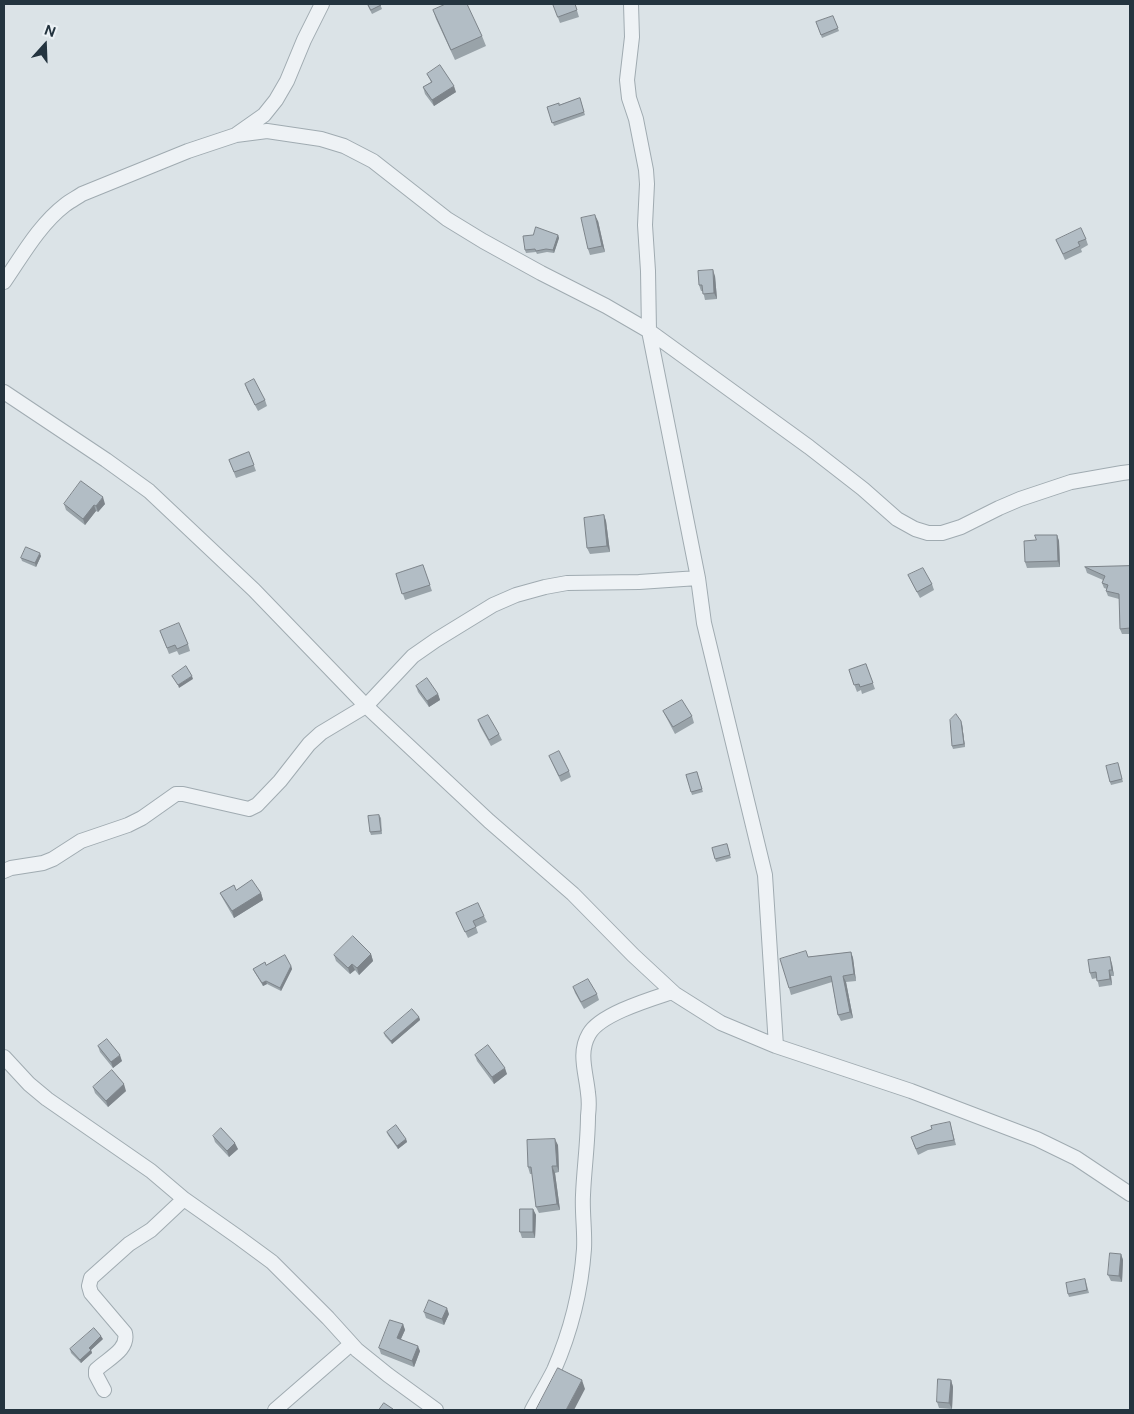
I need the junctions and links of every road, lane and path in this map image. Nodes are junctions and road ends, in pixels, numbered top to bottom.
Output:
1 (322, 4) edge
2 (631, 4) edge
3 (236, 134) junction
4 (4, 282) edge
5 (648, 331) junction
6 (4, 392) edge
7 (1130, 472) edge
8 (698, 578) junction
9 (366, 706) junction
10 (4, 871) edge
11 (672, 992) junction
12 (776, 1046) junction
13 (4, 1057) edge
14 (1130, 1194) edge
15 (184, 1199) junction
16 (351, 1344) junction
17 (104, 1390) dead end
18 (275, 1410) edge
19 (436, 1410) edge
20 (532, 1410) edge

1 - 3 street
2 - 5 street
3 - 4 street
3 - 5 street
5 - 7 street
5 - 8 street
6 - 9 street
8 - 9 street
8 - 12 street
9 - 10 street
9 - 11 street
11 - 12 street
11 - 20 street
12 - 14 street
13 - 15 street
15 - 16 street
15 - 17 street
16 - 18 street
16 - 19 street

